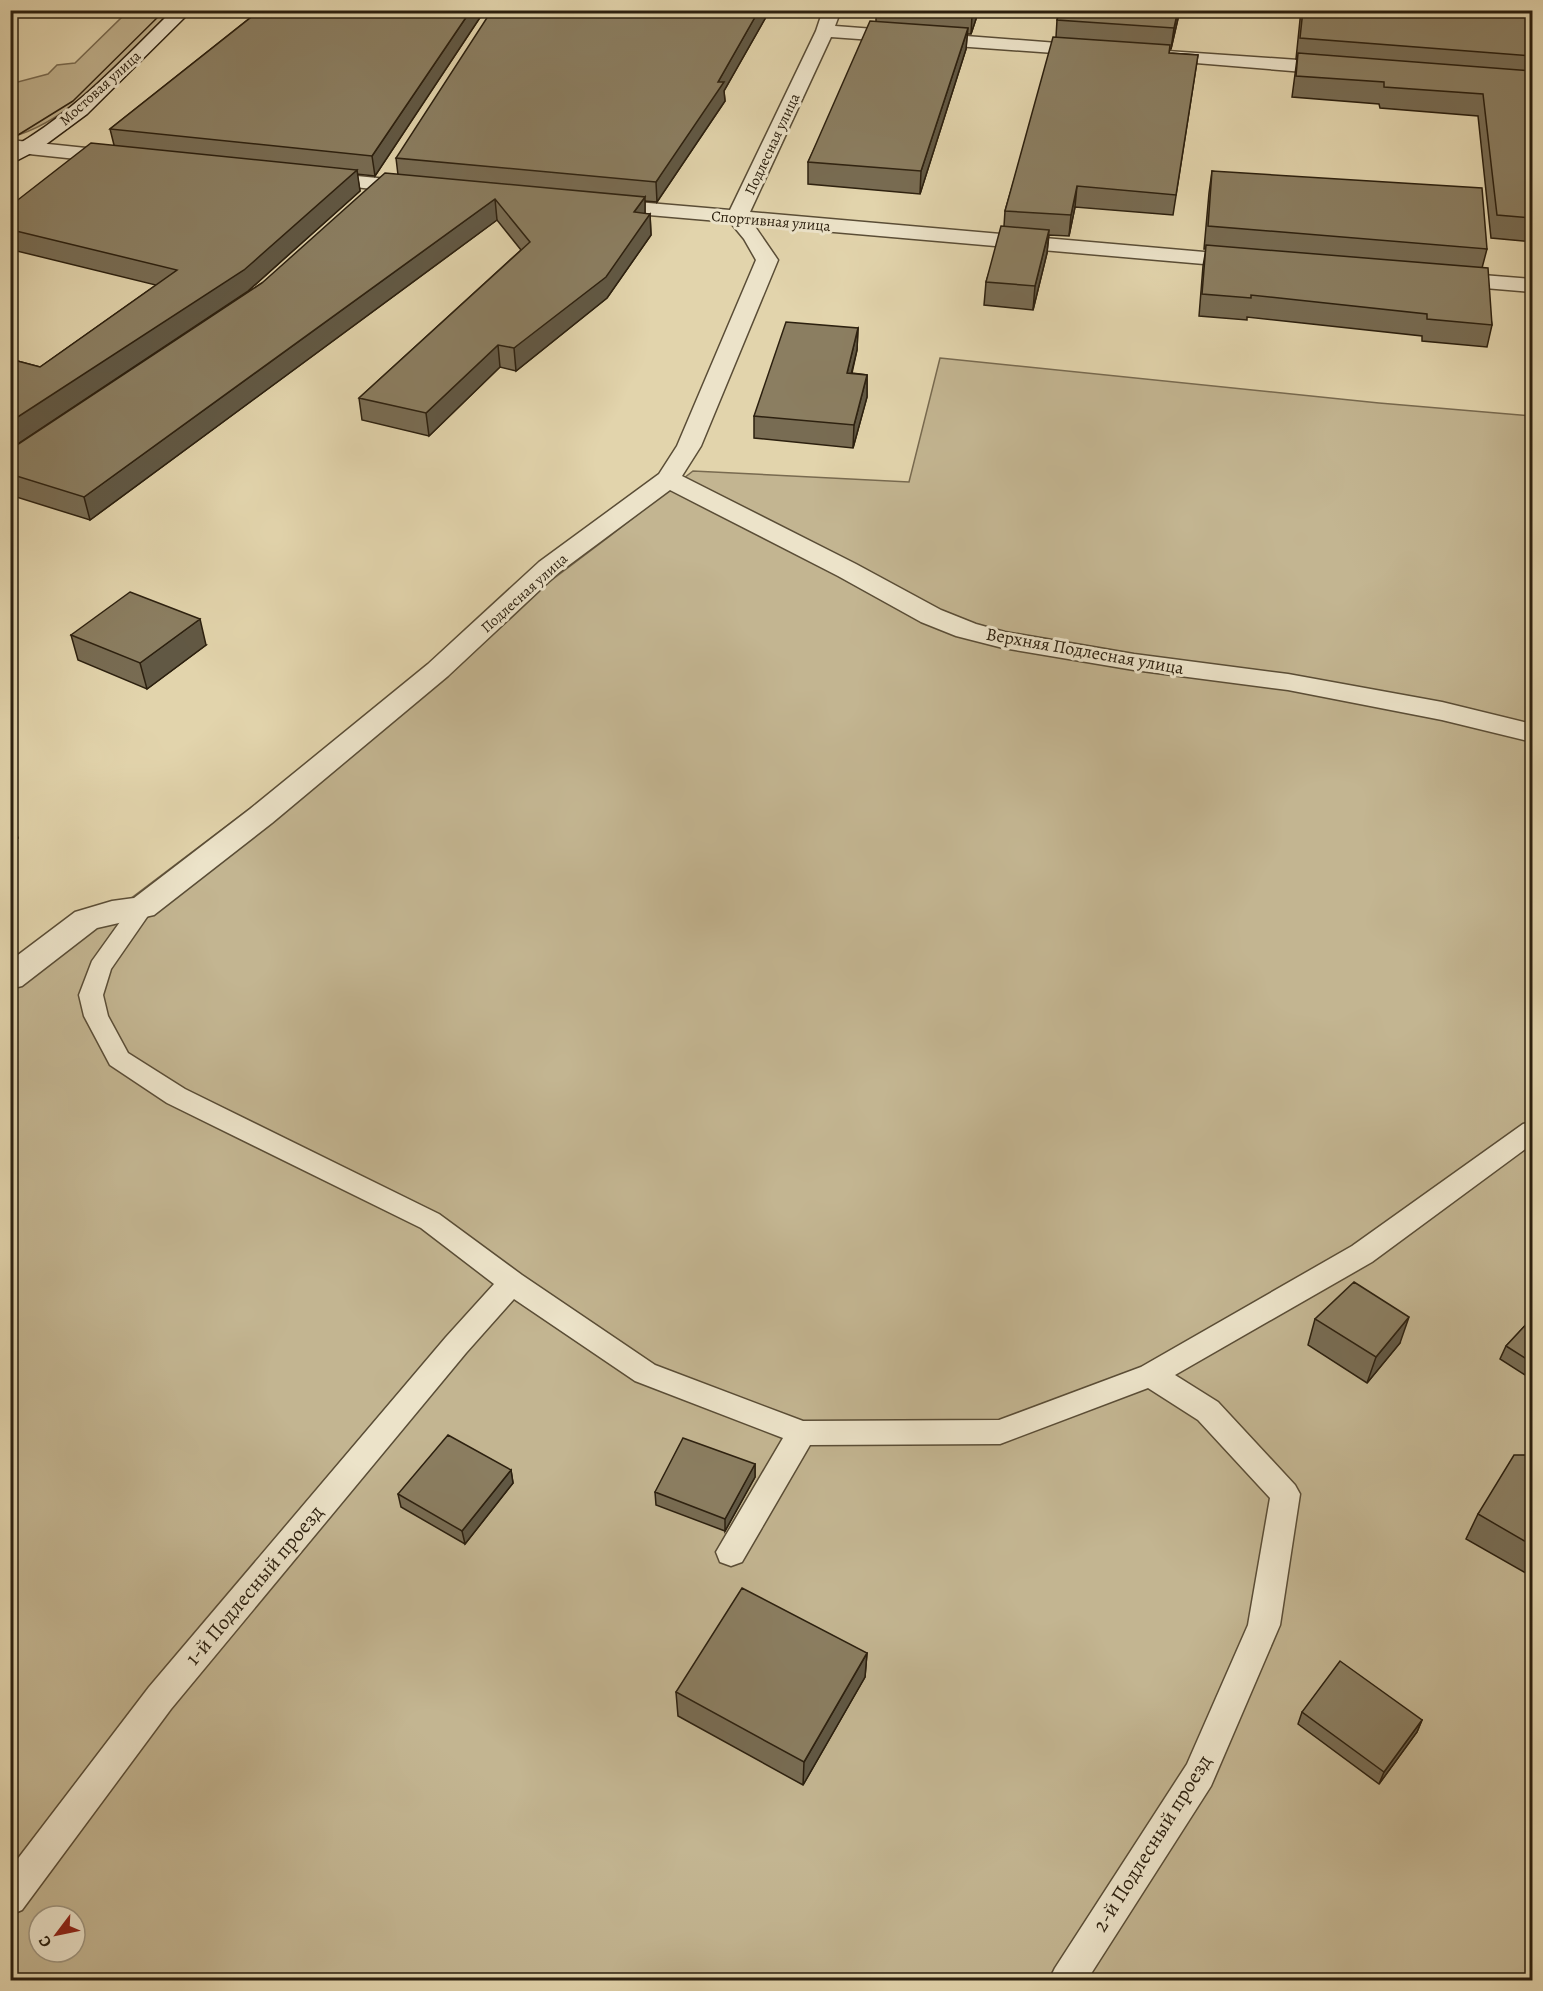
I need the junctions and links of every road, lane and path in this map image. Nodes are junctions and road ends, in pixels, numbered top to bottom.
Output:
1 (184, 10) edge
2 (829, 21) edge
3 (1108, 52) edge
4 (1132, 54) edge
5 (1356, 70) edge
6 (20, 147) edge
7 (10, 158) edge
8 (147, 160) edge
9 (394, 165) dead end
10 (300, 176) edge
11 (382, 184) junction
12 (441, 190) edge
13 (583, 203) edge
14 (357, 207) edge
15 (737, 218) junction
16 (1271, 264) edge
17 (1426, 277) edge
18 (1533, 286) edge
19 (668, 479) junction
20 (1533, 733) edge
21 (143, 907) junction
22 (10, 978) edge
23 (1533, 1131) edge
24 (512, 1283) junction
25 (1151, 1375) junction
26 (802, 1433) junction
27 (731, 1552) dead end
28 (10, 1898) edge
29 (1067, 1980) edge

1 - 6 street, Мостовая улица
2 - 3 street, Подлесная улица
2 - 15 street, Подлесная улица
4 - 5 street
6 - 7 street, Мостовая улица
6 - 8 street
9 - 11 street
10 - 11 street
11 - 12 street
11 - 14 street
13 - 15 street, Спортивная улица
15 - 16 street, Спортивная улица
15 - 19 street, Подлесная улица
17 - 18 street
19 - 20 street, Верхняя Подлесная улица
19 - 21 street, Подлесная улица
21 - 22 street, Подлесная улица
21 - 24 lane
23 - 25 lane
24 - 26 lane
24 - 28 lane, 1-й Подлесный проезд
25 - 26 lane
25 - 29 lane, 2-й Подлесный проезд
26 - 27 lane

